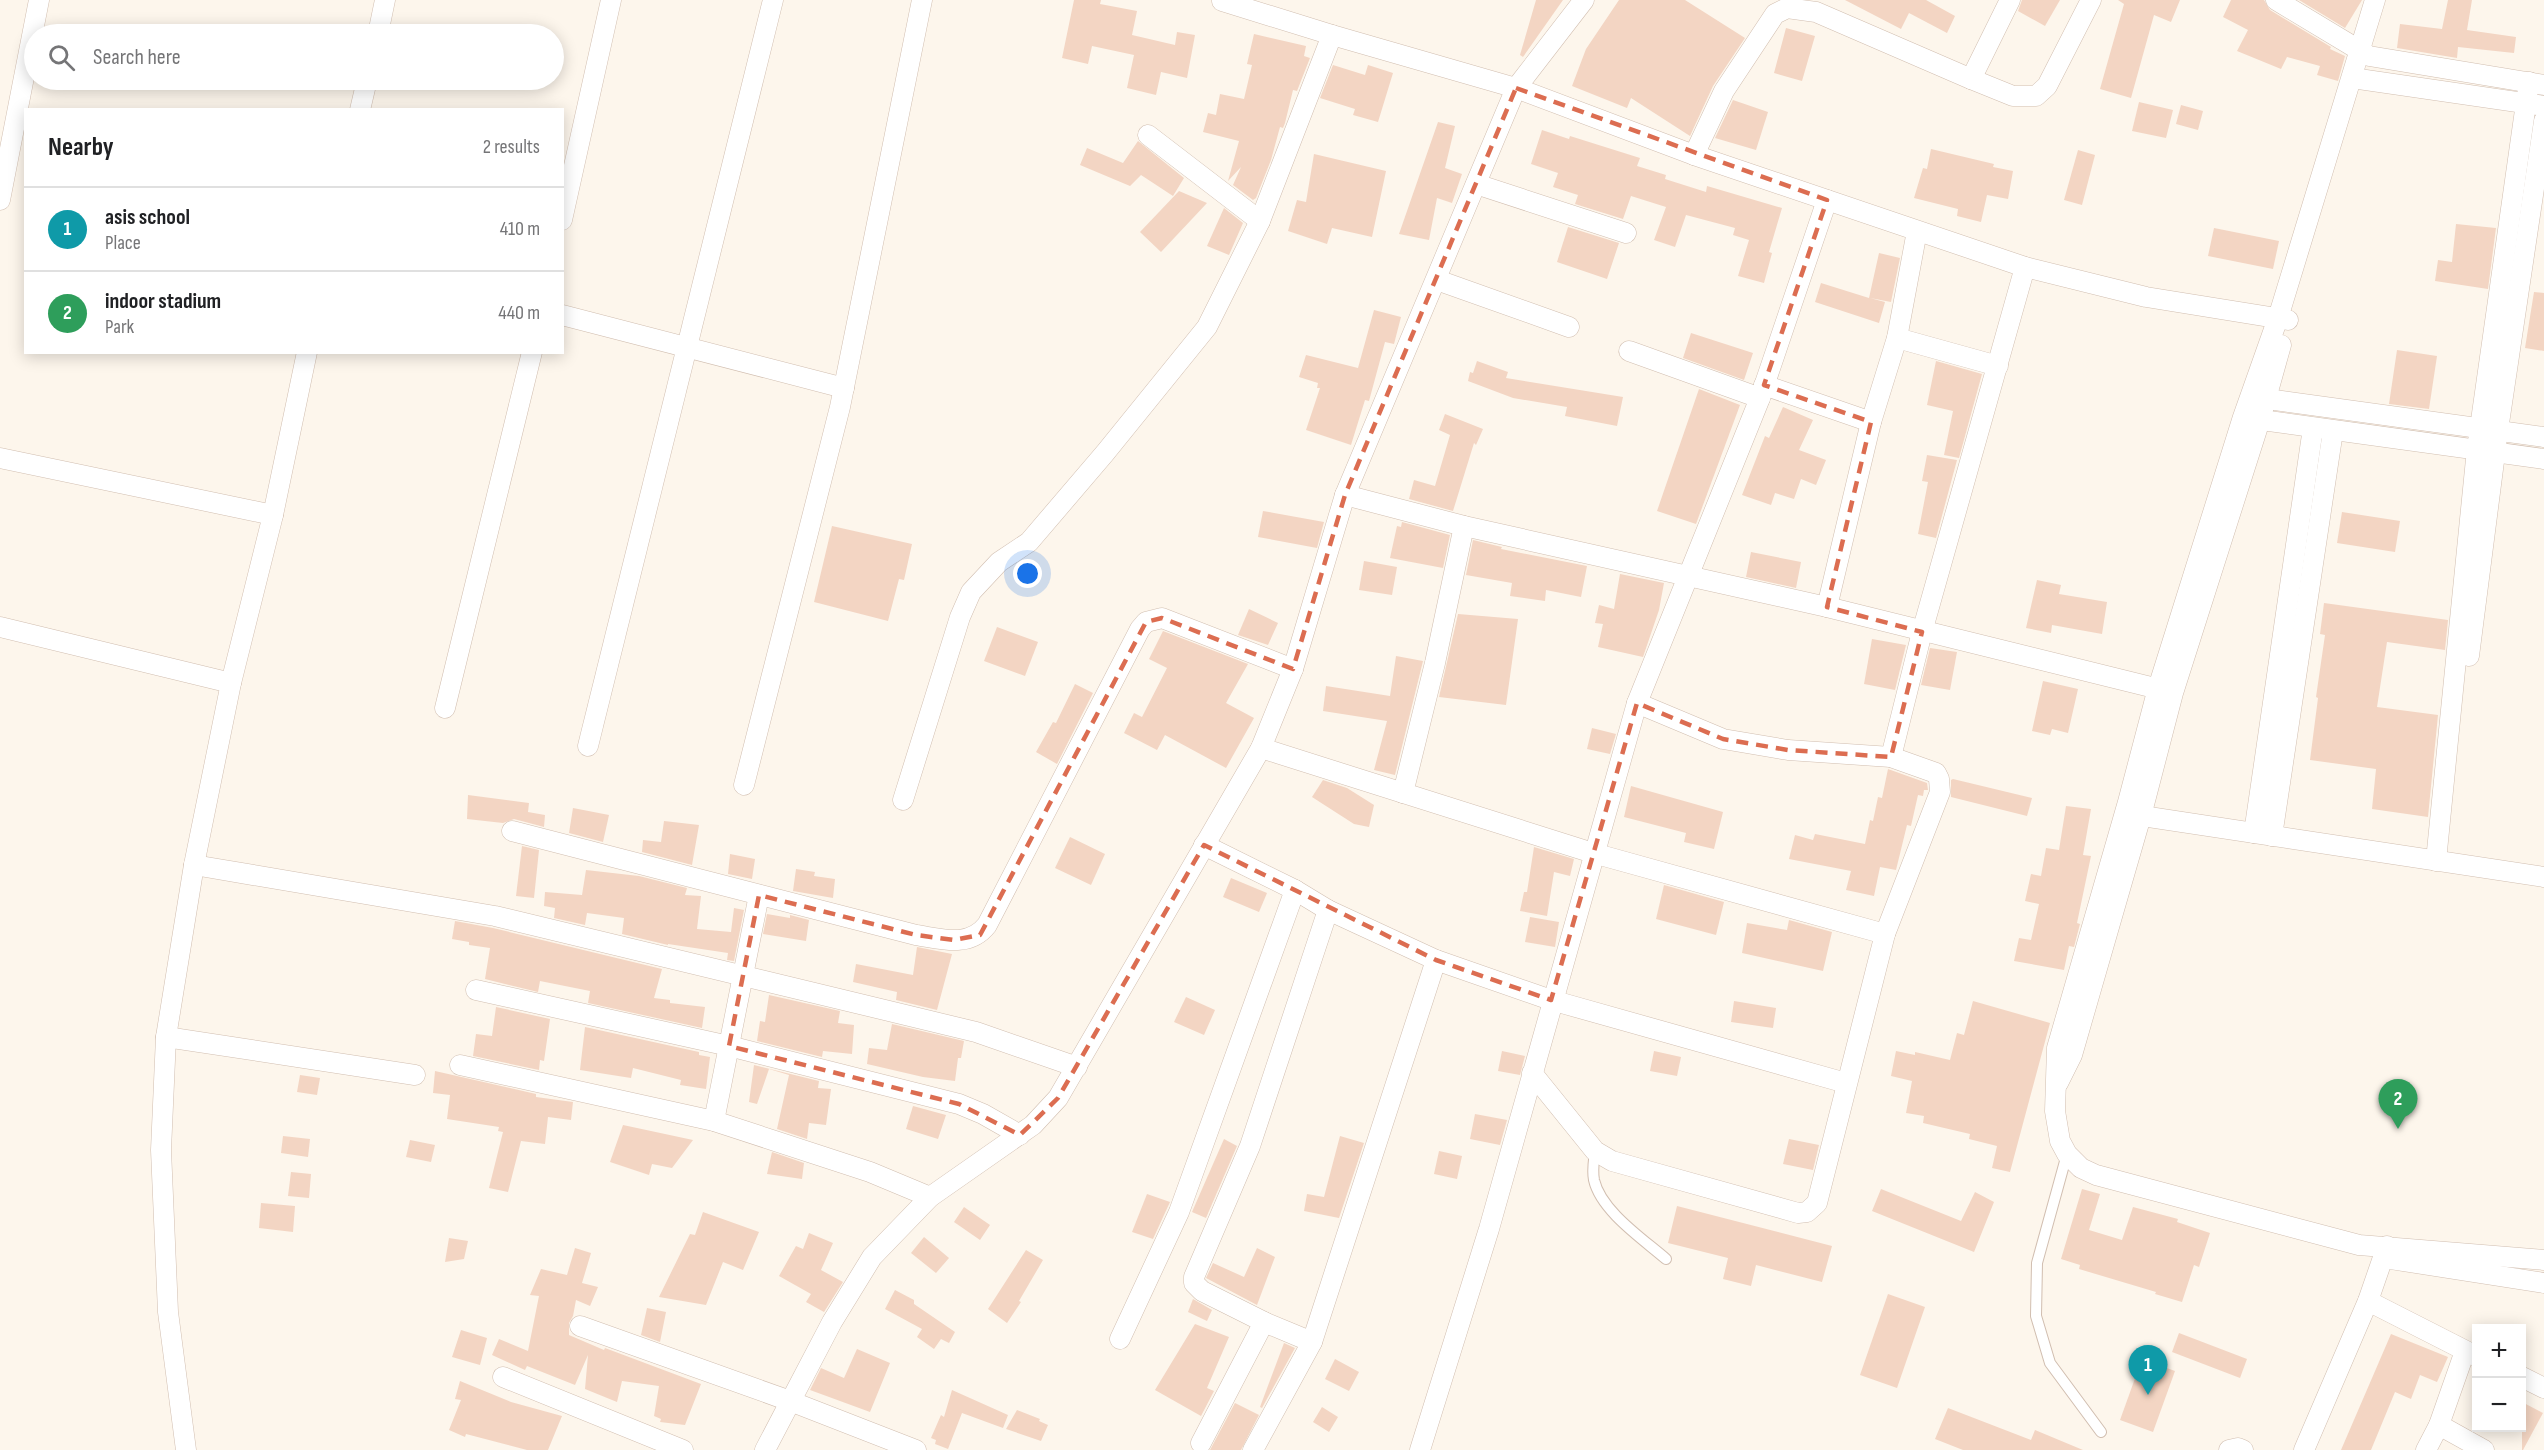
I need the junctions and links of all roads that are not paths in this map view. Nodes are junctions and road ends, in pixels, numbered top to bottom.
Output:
1 (39, 0) edge
2 (385, 0) edge
3 (611, 0) edge
4 (773, 0) edge
5 (922, 0) edge
6 (1221, 0) edge
7 (1584, 0) edge
8 (2010, 0) edge
9 (2091, 0) edge
10 (2276, 0) edge
11 (2375, 0) edge
12 (2384, 0) edge
13 (1820, 6) edge
14 (36, 24) edge
15 (380, 24) edge
16 (1332, 35) junction
17 (2365, 54) junction
18 (1971, 79) junction
19 (2357, 79) junction
20 (2536, 84) edge
21 (1516, 88) junction
22 (26, 90) edge
23 (365, 90) edge
24 (2535, 105) edge
25 (360, 108) edge
26 (2544, 121) edge
27 (20, 133) edge
28 (1149, 135) dead end
29 (1694, 154) junction
30 (1476, 184) junction
31 (0, 200) edge
32 (1827, 200) junction
33 (564, 211) edge
34 (1260, 221) junction
35 (1917, 231) junction
36 (1626, 233) dead end
37 (2025, 267) junction
38 (1437, 280) junction
39 (564, 316) edge
40 (2283, 319) junction
41 (1569, 327) dead end
42 (1897, 338) junction
43 (686, 347) junction
44 (1629, 351) dead end
45 (307, 354) edge
46 (532, 354) edge
47 (1998, 366) junction
48 (844, 388) junction
49 (1762, 392) junction
50 (2258, 398) junction
51 (2252, 419) junction
52 (1871, 422) junction
53 (2313, 428) junction
54 (2489, 429) junction
55 (2333, 431) junction
56 (2544, 437) edge
57 (2486, 451) junction
58 (0, 458) edge
59 (2544, 459) edge
60 (1345, 495) junction
61 (273, 515) junction
62 (1464, 526) junction
63 (1686, 578) junction
64 (1827, 607) junction
65 (0, 627) edge
66 (1922, 632) junction
67 (1293, 669) junction
68 (231, 683) junction
69 (2166, 690) junction
70 (1637, 703) junction
71 (445, 708) dead end
72 (588, 746) dead end
73 (1261, 748) junction
74 (1891, 757) junction
75 (744, 785) dead end
76 (1403, 793) junction
77 (903, 800) dead end
78 (2135, 809) junction
79 (2264, 829) junction
80 (512, 831) dead end
81 (1204, 844) junction
82 (1593, 853) junction
83 (2440, 855) junction
84 (195, 865) junction
85 (2544, 865) edge
86 (2544, 877) edge
87 (1295, 890) junction
88 (759, 895) junction
89 (1328, 910) junction
90 (1885, 934) junction
91 (1436, 960) junction
92 (743, 975) junction
93 (476, 990) dead end
94 (1551, 1000) junction
95 (166, 1037) junction
96 (729, 1046) junction
97 (460, 1065) dead end
98 (1077, 1067) junction
99 (1532, 1073) junction
100 (415, 1075) dead end
101 (1846, 1083) junction
102 (714, 1121) junction
103 (1020, 1135) junction
104 (1595, 1151) junction
105 (2067, 1154) junction
106 (930, 1197) junction
107 (2386, 1252) junction
108 (1666, 1259) dead end
109 (2544, 1260) edge
110 (2544, 1283) edge
111 (2368, 1301) junction
112 (1264, 1322) junction
113 (580, 1326) dead end
114 (1120, 1339) dead end
115 (1312, 1342) junction
116 (2471, 1354) edge
117 (503, 1377) dead end
118 (2524, 1378) edge
119 (2544, 1388) edge
120 (790, 1401) junction
121 (2439, 1425) junction
122 (2101, 1432) dead end
123 (1201, 1443) dead end
124 (672, 1448) edge
125 (186, 1450) edge
126 (765, 1450) edge
127 (916, 1450) edge
128 (1253, 1450) edge
129 (1420, 1450) edge
130 (2229, 1450) edge
131 (2243, 1450) edge
132 (2304, 1450) edge
133 (2426, 1450) edge
134 (2484, 1450) edge

1 - 14 street
2 - 15 street
3 - 33 street
4 - 43 street
5 - 48 street
6 - 16 street
7 - 21 street
8 - 18 street
9 - 18 street
10 - 17 street
11 - 17 street
12 - 17 street
13 - 18 street
13 - 29 street
16 - 21 street
16 - 34 street
17 - 19 street
17 - 20 street
19 - 24 street
19 - 40 street
20 - 24 street
21 - 29 street
21 - 30 street
22 - 27 street
23 - 25 street
24 - 54 street
26 - 54 street
27 - 31 street
28 - 34 street
29 - 32 street
30 - 36 street
30 - 38 street
32 - 35 street
32 - 49 street
34 - 77 street
35 - 37 street
35 - 42 street
37 - 40 street
37 - 47 street
38 - 41 street
38 - 60 street
39 - 43 street
40 - 50 street
42 - 47 street
42 - 52 street
43 - 48 street
43 - 72 street
44 - 49 street
45 - 61 street
46 - 71 street
47 - 66 street
48 - 75 street
49 - 52 street
49 - 63 street
50 - 51 street
50 - 54 street
51 - 53 street
51 - 69 street
52 - 64 street
53 - 55 street
53 - 79 street
54 - 56 street
54 - 57 street
55 - 57 street
55 - 79 street
57 - 59 street
57 - 83 street
58 - 61 street
60 - 62 street
60 - 67 street
61 - 68 street
62 - 63 street
62 - 76 street
63 - 64 street
63 - 70 street
64 - 66 street
65 - 68 street
66 - 69 street
66 - 74 street
67 - 73 street
67 - 88 street
68 - 84 street
69 - 78 street
70 - 74 street
70 - 82 street
73 - 76 street
73 - 81 street
74 - 90 street
76 - 82 street
78 - 79 street
78 - 105 street
79 - 83 street
80 - 88 street
81 - 87 street
81 - 98 street
82 - 90 street
82 - 94 street
83 - 85 street
83 - 86 street
84 - 92 street
84 - 95 street
87 - 89 street
87 - 114 street
88 - 92 street
89 - 91 street
89 - 112 street
90 - 101 street
91 - 94 street
91 - 115 street
92 - 96 street
92 - 98 street
93 - 96 street
94 - 99 street
94 - 101 street
95 - 100 street
95 - 125 street
96 - 102 street
96 - 103 street
97 - 102 street
98 - 103 street
99 - 104 street
99 - 129 street
101 - 104 street
102 - 106 street
103 - 106 street
104 - 108 lane
105 - 107 street
105 - 122 lane
106 - 120 street
107 - 109 street
107 - 110 street
107 - 111 street
111 - 116 street
111 - 132 street
112 - 115 street
112 - 123 street
113 - 120 street
115 - 128 street
116 - 121 street
117 - 124 street
118 - 119 street
120 - 126 street
120 - 127 street
121 - 133 street
121 - 134 street
130 - 131 street

